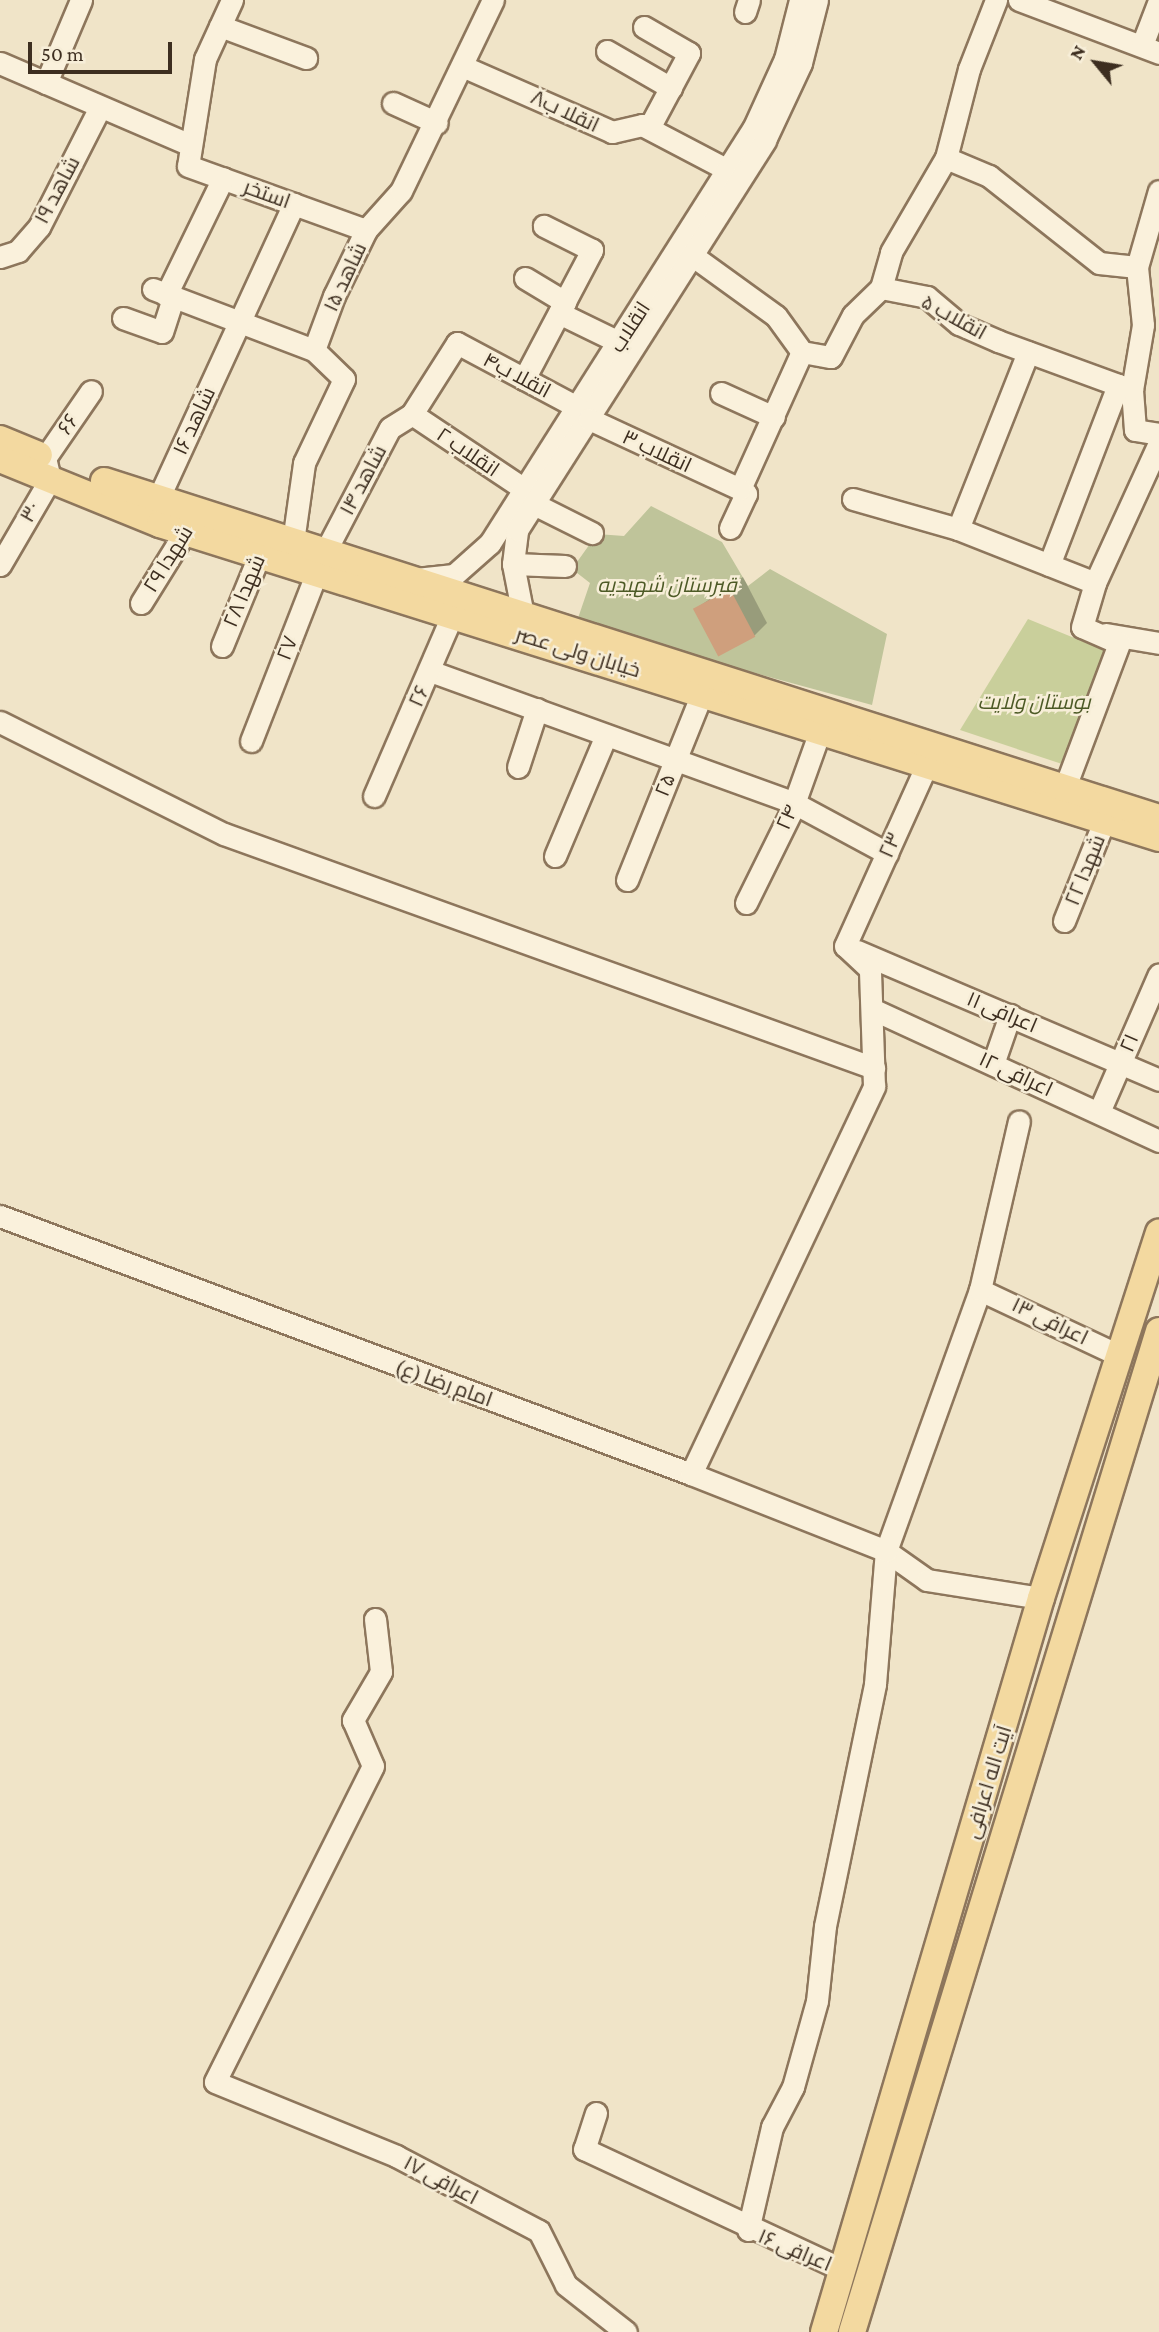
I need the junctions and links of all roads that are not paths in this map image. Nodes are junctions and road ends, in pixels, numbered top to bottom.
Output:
1 (232, 0) edge
2 (493, 0) edge
3 (803, 0) edge
4 (996, 0) edge
5 (1019, 0) edge
6 (1159, 1) edge
7 (74, 3) edge
8 (220, 26) junction
9 (644, 27) dead end
10 (1151, 49) edge
11 (607, 51) dead end
12 (306, 58) dead end
13 (0, 63) edge
14 (462, 66) junction
15 (46, 83) junction
16 (670, 88) junction
17 (393, 103) dead end
18 (99, 109) junction
19 (437, 123) junction
20 (649, 128) junction
21 (190, 145) junction
22 (946, 158) junction
23 (736, 174) junction
24 (223, 178) junction
25 (1159, 191) edge
26 (294, 204) junction
27 (544, 226) dead end
28 (366, 230) junction
29 (693, 256) junction
30 (0, 257) edge
31 (1138, 267) junction
32 (526, 278) dead end
33 (881, 288) junction
34 (164, 294) junction
35 (562, 307) junction
36 (1151, 314) edge
37 (123, 318) dead end
38 (239, 323) junction
39 (457, 343) joint
40 (626, 346) junction
41 (314, 350) junction
42 (802, 352) junction
43 (1028, 352) junction
44 (524, 379) junction
45 (1125, 388) junction
46 (91, 391) dead end
47 (721, 393) dead end
48 (583, 413) junction
49 (412, 414) junction
50 (774, 417) junction
51 (1159, 434) edge
52 (0, 439) edge
53 (1159, 443) edge
54 (0, 459) edge
55 (48, 468) junction
56 (1152, 475) edge
57 (740, 489) junction
58 (529, 497) junction
59 (853, 499) dead end
60 (153, 510) junction
61 (191, 523) junction
62 (730, 528) dead end
63 (958, 529) junction
64 (592, 533) dead end
65 (263, 546) junction
66 (292, 554) junction
67 (320, 563) junction
68 (513, 564) junction
69 (0, 565) edge
70 (1049, 565) junction
71 (565, 566) dead end
72 (1095, 583) junction
73 (404, 589) junction
74 (141, 603) dead end
75 (457, 605) junction
76 (520, 624) junction
77 (1096, 633) junction
78 (1159, 643) edge
79 (222, 646) dead end
80 (430, 671) junction
81 (703, 691) junction
82 (537, 709) junction
83 (0, 722) edge
84 (821, 728) junction
85 (606, 735) junction
86 (251, 741) dead end
87 (931, 753) junction
88 (675, 760) junction
89 (518, 766) dead end
90 (1062, 795) junction
91 (374, 796) dead end
92 (794, 803) junction
93 (1159, 818) edge
94 (1105, 820) junction
95 (1159, 838) edge
96 (887, 853) junction
97 (555, 856) dead end
98 (627, 880) dead end
99 (746, 903) dead end
100 (1064, 921) dead end
101 (845, 946) junction
102 (1159, 974) edge
103 (872, 1009) junction
104 (1010, 1015) junction
105 (1121, 1063) junction
106 (993, 1064) junction
107 (874, 1068) junction
108 (1159, 1080) edge
109 (1099, 1112) junction
110 (1019, 1121) dead end
111 (1159, 1141) edge
112 (0, 1216) edge
113 (1159, 1233) edge
114 (980, 1290) junction
115 (1159, 1331) edge
116 (1118, 1355) junction
117 (1154, 1363) edge
118 (691, 1474) junction
119 (886, 1551) junction
120 (1041, 1598) junction
121 (375, 1619) dead end
122 (894, 2097) junction
123 (922, 2104) junction
124 (596, 2113) dead end
125 (748, 2230) junction
126 (840, 2279) junction
127 (865, 2291) junction
128 (626, 2332) edge
129 (824, 2332) edge
130 (852, 2332) edge

1 - 8 street
2 - 14 street, شاهد ۱۵
3 - 23 street, انقلاب
4 - 22 street
5 - 10 street
6 - 10 street
7 - 15 street
8 - 12 street
8 - 21 street
9 - 16 street
11 - 16 street
13 - 15 street
14 - 19 street, شاهد ۱۵
14 - 20 street, انقلا ب۸
15 - 18 street
16 - 20 street
17 - 19 street
18 - 21 street
18 - 30 street, شاهد ۱۹
19 - 28 street, شاهد ۱۵
20 - 23 street
21 - 24 street, استخر
22 - 31 street
22 - 33 street
23 - 29 street, انقلاب
23 - 40 street, انقلاب
24 - 26 street, استخر
24 - 34 street
25 - 31 street
26 - 28 street, استخر
26 - 38 street, شاهد ۱۶
27 - 35 street
28 - 41 street, شاهد ۱۵
29 - 40 street, انقلاب
29 - 42 street
31 - 36 street
32 - 35 street
33 - 42 street
33 - 43 street, انقلاب ۵
34 - 37 street
34 - 38 street
35 - 40 street
35 - 44 street
36 - 45 street
38 - 41 street
38 - 60 street, شاهد ۱۶
39 - 44 street, انقلا ب۴
39 - 49 street, شاهد ۱۴
40 - 48 street, انقلاب
41 - 66 street
42 - 50 street
43 - 45 street, انقلاب ۵
43 - 63 street
44 - 48 street, انقلا ب۴
45 - 51 street
45 - 70 street
46 - 55 street, ۶۶
47 - 50 street
48 - 57 street, انقلاب ۳
48 - 58 street, انقلاب
49 - 58 street, انقلاب ۲
49 - 67 street, شاهد ۱۴
50 - 57 street
52 - 55 main road, خیابان ولی عصر
53 - 56 street
54 - 55 main road, خیابان ولی عصر
55 - 60 main road, خیابان ولی عصر
55 - 69 street, ۳۰
56 - 72 street
57 - 62 street
58 - 64 street, انقلاب ۲
58 - 68 street, انقلاب
58 - 73 street, انقلاب
59 - 63 street
60 - 61 main road, خیابان ولی عصر
61 - 65 main road, خیابان ولی عصر
61 - 74 street, شهدا ۲۹
63 - 70 street
65 - 66 main road, خیابان ولی عصر
65 - 79 street, شهدا ۲۸
66 - 67 main road, خیابان ولی عصر
67 - 73 main road, خیابان ولی عصر
67 - 86 street, ۲۷
68 - 71 street
68 - 76 street, انقلاب
70 - 72 street
72 - 77 street
73 - 75 main road, خیابان ولی عصر
75 - 76 main road, خیابان ولی عصر
75 - 80 street, ۲۶
76 - 81 main road, خیابان ولی عصر
76 - 87 main road, خیابان ولی عصر
77 - 78 street
77 - 90 street
80 - 82 street
80 - 91 street, ۲۶
81 - 84 main road, خیابان ولی عصر
81 - 88 street, ۲۵
82 - 85 street
82 - 89 street
83 - 107 street
84 - 87 main road, خیابان ولی عصر
84 - 92 street, ۲۴
85 - 88 street
85 - 97 street
87 - 90 main road, خیابان ولی عصر
87 - 96 street, ۲۳
88 - 92 street
88 - 98 street, ۲۵
90 - 93 main road, خیابان ولی عصر
90 - 94 main road, خیابان ولی عصر
92 - 96 street
92 - 99 street, ۲۴
94 - 95 main road, خیابان ولی عصر
94 - 100 street, شهدا ۲۲
96 - 101 street, ۲۳
101 - 103 street
101 - 104 street, اعرافی ۱۱
102 - 105 street, ۲۱
103 - 106 street, اعرافی ۱۲
103 - 107 street
104 - 105 street, اعرافی ۱۱
104 - 106 street
105 - 108 street, اعرافی ۱۱
105 - 109 street, ۲۱
106 - 109 street, اعرافی ۱۲
107 - 118 street
109 - 111 street, اعرافی ۱۲
110 - 114 street
112 - 118 street, امام رضا (ع)
113 - 116 main road, آیت اله اعرافی
114 - 116 street, اعرافی ۱۳
114 - 119 street
115 - 117 main road, آیت اله اعرافی
116 - 120 main road, آیت اله اعرافی
117 - 123 main road, آیت اله اعرافی
118 - 119 street, امام رضا (ع)
119 - 120 street, امام رضا (ع)
119 - 125 street
120 - 122 main road, آیت اله اعرافی
121 - 128 street, اعرافی ۱۷
122 - 123 main road
122 - 126 main road, آیت اله اعرافی
123 - 127 main road, آیت اله اعرافی
124 - 125 street, اعرافی ۱۶
125 - 126 street, اعرافی ۱۶
126 - 127 main road
126 - 129 main road, آیت اله اعرافی
127 - 130 main road, آیت اله اعرافی

